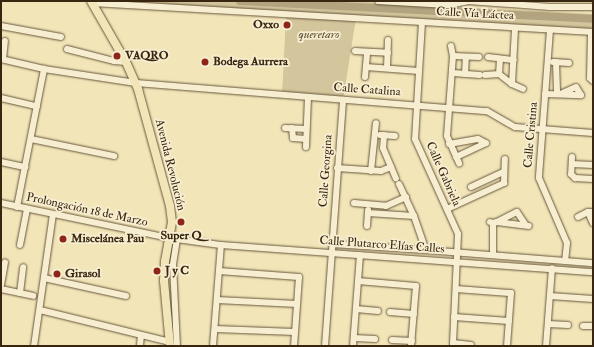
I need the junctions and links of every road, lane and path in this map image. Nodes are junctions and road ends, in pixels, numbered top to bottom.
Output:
1 (378, 1) edge
2 (92, 2) edge
3 (421, 2) edge
4 (489, 2) edge
5 (582, 4) edge
6 (593, 7) edge
7 (422, 22) junction
8 (1, 26) edge
9 (515, 28) junction
10 (550, 30) junction
11 (592, 32) edge
12 (60, 37) dead end
13 (388, 40) dead end
14 (6, 41) dead end
15 (451, 46) dead end
16 (67, 49) dead end
17 (355, 51) dead end
18 (367, 52) junction
19 (388, 53) junction
20 (453, 56) junction
21 (466, 57) junction
22 (479, 57) dead end
23 (488, 57) dead end
24 (2, 59) edge
25 (500, 59) junction
26 (514, 60) junction
27 (548, 61) junction
28 (126, 62) junction
29 (556, 62) junction
30 (569, 63) dead end
31 (591, 65) edge
32 (366, 67) junction
33 (387, 68) junction
34 (44, 69) junction
35 (419, 71) junction
36 (452, 73) junction
37 (465, 74) junction
38 (499, 74) junction
39 (365, 77) dead end
40 (593, 81) edge
41 (136, 83) junction
42 (512, 84) junction
43 (523, 89) dead end
44 (545, 94) junction
45 (308, 97) junction
46 (1, 98) edge
47 (343, 100) junction
48 (417, 105) junction
49 (37, 106) junction
50 (450, 108) junction
51 (376, 123) dead end
52 (306, 129) junction
53 (544, 129) junction
54 (593, 133) edge
55 (384, 135) junction
56 (375, 136) junction
57 (395, 136) dead end
58 (30, 139) junction
59 (306, 139) junction
60 (449, 144) junction
61 (306, 147) dead end
62 (114, 156) dead end
63 (572, 157) dead end
64 (505, 159) dead end
65 (1, 162) edge
66 (572, 164) junction
67 (593, 166) edge
68 (25, 167) junction
69 (391, 167) junction
70 (337, 168) junction
71 (371, 171) junction
72 (503, 172) junction
73 (396, 178) dead end
74 (593, 179) edge
75 (399, 184) dead end
76 (406, 197) junction
77 (475, 197) junction
78 (1, 203) edge
79 (354, 203) dead end
80 (369, 205) junction
81 (17, 207) junction
82 (27, 209) junction
83 (447, 209) junction
84 (590, 212) edge
85 (368, 213) junction
86 (53, 214) junction
87 (414, 216) junction
88 (578, 217) dead end
89 (493, 222) junction
90 (593, 223) edge
91 (367, 226) dead end
92 (173, 238) junction
93 (332, 244) junction
94 (20, 245) dead end
95 (221, 245) junction
96 (426, 250) junction
97 (332, 252) junction
98 (458, 252) junction
99 (360, 255) junction
100 (493, 255) junction
101 (458, 261) junction
102 (565, 261) junction
103 (5, 262) dead end
104 (593, 263) edge
105 (23, 267) dead end
106 (552, 268) junction
107 (219, 271) junction
108 (593, 272) edge
109 (44, 278) junction
110 (358, 281) junction
111 (1, 285) edge
112 (1, 289) edge
113 (456, 289) junction
114 (20, 293) junction
115 (33, 296) dead end
116 (126, 296) dead end
117 (550, 296) junction
118 (593, 299) edge
119 (217, 300) junction
120 (297, 304) junction
121 (356, 309) junction
122 (40, 310) junction
123 (378, 311) dead end
124 (390, 312) dead end
125 (414, 314) junction
126 (454, 317) junction
127 (509, 321) junction
128 (548, 324) junction
129 (568, 325) dead end
130 (583, 326) dead end
131 (593, 326) edge
132 (214, 329) junction
133 (295, 332) junction
134 (141, 335) junction
135 (354, 338) junction
136 (374, 339) dead end
137 (392, 340) dead end
138 (412, 343) edge
139 (173, 345) edge
140 (453, 345) edge
141 (471, 345) dead end
142 (34, 346) edge
143 (140, 346) edge
144 (213, 346) edge
145 (294, 346) edge
146 (325, 346) edge
147 (353, 346) edge
148 (507, 346) edge
149 (546, 346) edge

1 - 3 street, Calle Vía Láctea
2 - 7 street, Calle Vía Láctea
2 - 28 main road, Avenida Revolución
3 - 4 street, Calle Vía Láctea
4 - 5 street, Calle Vía Láctea
5 - 6 street, Calle Vía Láctea
7 - 9 street, Calle Vía Láctea
7 - 35 street, Calle Gabriela
8 - 12 street
9 - 10 street, Calle Vía Láctea
9 - 26 street
10 - 11 street, Calle Vía Láctea
10 - 27 street, Calle Cristina
11 - 31 street
13 - 19 street
14 - 24 street
15 - 20 street
16 - 28 street
17 - 18 street
18 - 19 street
18 - 32 street
19 - 33 street
20 - 21 street
20 - 36 street
21 - 22 street
21 - 37 street
23 - 25 street
24 - 34 street, Calle Catalina
25 - 26 street
25 - 38 street
26 - 42 street
27 - 29 street
27 - 44 street, Calle Cristina
28 - 41 main road, Avenida Revolución
29 - 30 street
29 - 44 street
31 - 40 street
32 - 33 street
32 - 39 street
33 - 35 street
34 - 41 street, Calle Catalina
34 - 49 street
35 - 48 street, Calle Gabriela
36 - 37 street
36 - 50 street
37 - 38 street
38 - 42 street
41 - 45 street, Calle Catalina
41 - 92 main road, Avenida Revolución
42 - 43 street
44 - 53 street, Calle Cristina
45 - 47 street, Calle Catalina
45 - 52 street
46 - 49 street
47 - 48 street, Calle Catalina
47 - 70 street, Calle Georgina
48 - 50 street, Calle Catalina
48 - 83 street, Calle Gabriela
49 - 58 street
50 - 53 street, Calle Catalina
50 - 60 street
51 - 56 street
52 - 59 street
52 - 59 street
53 - 54 street, Calle Catalina
53 - 102 street, Calle Cristina
55 - 56 street
55 - 57 street
55 - 69 street
56 - 71 street
58 - 62 street
58 - 68 street
59 - 61 street
60 - 60 street
63 - 66 street
64 - 72 street
65 - 68 street
66 - 67 street
66 - 74 street
68 - 81 street
69 - 71 street
69 - 73 street
70 - 71 street
70 - 93 street, Calle Georgina
72 - 77 street
72 - 77 street
75 - 76 street
76 - 80 street
76 - 87 street
77 - 83 street
78 - 81 street, Prolongación 18 de Marzo
79 - 80 street
80 - 85 street
81 - 82 street, Prolongación 18 de Marzo
82 - 86 street, Prolongación 18 de Marzo
82 - 94 street
83 - 98 street, Calle Gabriela
84 - 88 street
84 - 90 street
85 - 87 street
85 - 91 street
86 - 92 street, Prolongación 18 de Marzo
86 - 109 street
87 - 96 street
89 - 89 street
89 - 100 street
92 - 95 street, Calle Plutarco Elías Calles
92 - 139 main road, Avenida Revolución
93 - 96 street, Calle Plutarco Elías Calles
93 - 97 street, Calle Georgina
95 - 97 street, Calle Plutarco Elías Calles
95 - 107 street
96 - 98 street, Calle Plutarco Elías Calles
97 - 99 street, Calle Plutarco Elías Calles
97 - 146 street, Calle Georgina
98 - 100 street, Calle Plutarco Elías Calles
98 - 101 street, Calle Gabriela
99 - 101 street, Calle Plutarco Elías Calles
99 - 110 street
100 - 102 street, Calle Plutarco Elías Calles
101 - 106 street, Calle Plutarco Elías Calles
101 - 113 street, Calle Gabriela
102 - 104 street, Calle Plutarco Elías Calles
103 - 111 street
105 - 114 street
106 - 108 street, Calle Plutarco Elías Calles
106 - 117 street
107 - 119 street
107 - 120 street
109 - 116 street
109 - 122 street
110 - 121 street
110 - 125 street
112 - 114 street
113 - 126 street, Calle Gabriela
113 - 127 street
114 - 115 street
117 - 118 street
117 - 128 street
119 - 120 street
119 - 132 street
120 - 133 street
121 - 123 street
121 - 135 street
122 - 134 street
122 - 142 street
124 - 125 street
125 - 138 street
126 - 127 street
126 - 140 street, Calle Gabriela
127 - 148 street
128 - 129 street
128 - 149 street
130 - 131 street
132 - 133 street
132 - 144 street
133 - 145 street
134 - 139 street
134 - 143 street
135 - 136 street
135 - 147 street
137 - 138 street
140 - 141 street

